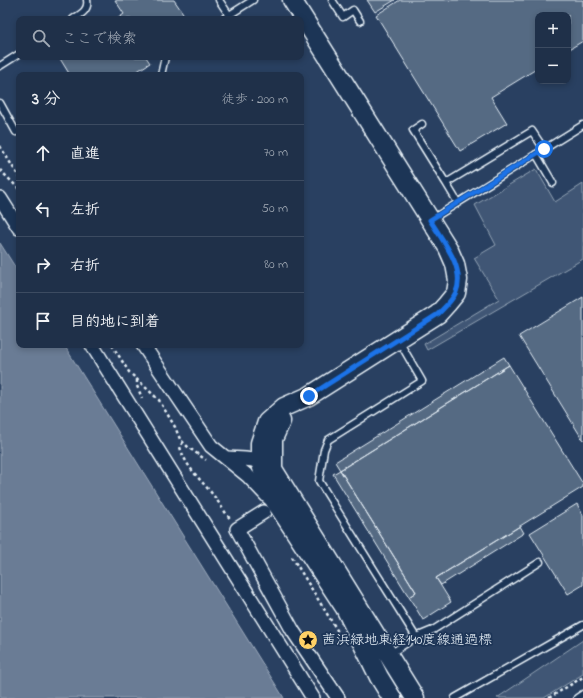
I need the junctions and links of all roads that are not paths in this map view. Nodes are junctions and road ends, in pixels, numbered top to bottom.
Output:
1 (87, 0) edge
2 (219, 0) edge
3 (253, 0) edge
4 (292, 0) edge
5 (332, 0) edge
6 (229, 15) joint
7 (78, 16) edge
8 (302, 16) edge
9 (304, 19) edge
10 (360, 21) dead end
11 (16, 56) edge
12 (164, 60) edge
13 (0, 66) edge
14 (162, 72) edge
15 (0, 102) edge
16 (422, 124) dead end
17 (583, 125) edge
18 (16, 130) edge
19 (544, 149) junction
20 (536, 154) junction
21 (446, 183) junction
22 (553, 183) dead end
23 (0, 198) edge
24 (458, 203) junction
25 (430, 220) junction
26 (16, 223) edge
27 (398, 339) junction
28 (94, 348) edge
29 (145, 348) edge
30 (228, 458) junction
31 (267, 465) junction
32 (270, 509) junction
33 (540, 562) dead end
34 (583, 626) edge
35 (416, 637) junction
36 (381, 659) junction
37 (583, 694) edge
38 (313, 698) edge
39 (338, 698) edge
40 (392, 698) edge
41 (415, 698) edge
42 (455, 698) edge
43 (577, 698) edge

1 - 7 lane
2 - 6 lane
3 - 6 lane
4 - 8 street
5 - 10 lane
9 - 25 street
11 - 13 lane
12 - 14 lane
15 - 18 lane
16 - 21 lane
17 - 19 lane
19 - 20 lane
19 - 21 lane
20 - 22 lane
20 - 24 lane
21 - 24 lane
23 - 26 street
24 - 25 lane
25 - 27 street
27 - 31 street
27 - 35 lane
28 - 38 street
29 - 30 street
30 - 31 street
30 - 32 street
31 - 32 street
31 - 36 street
32 - 36 street
32 - 39 street
33 - 35 lane
34 - 42 lane
35 - 36 lane
36 - 40 street
36 - 41 street
37 - 43 lane

